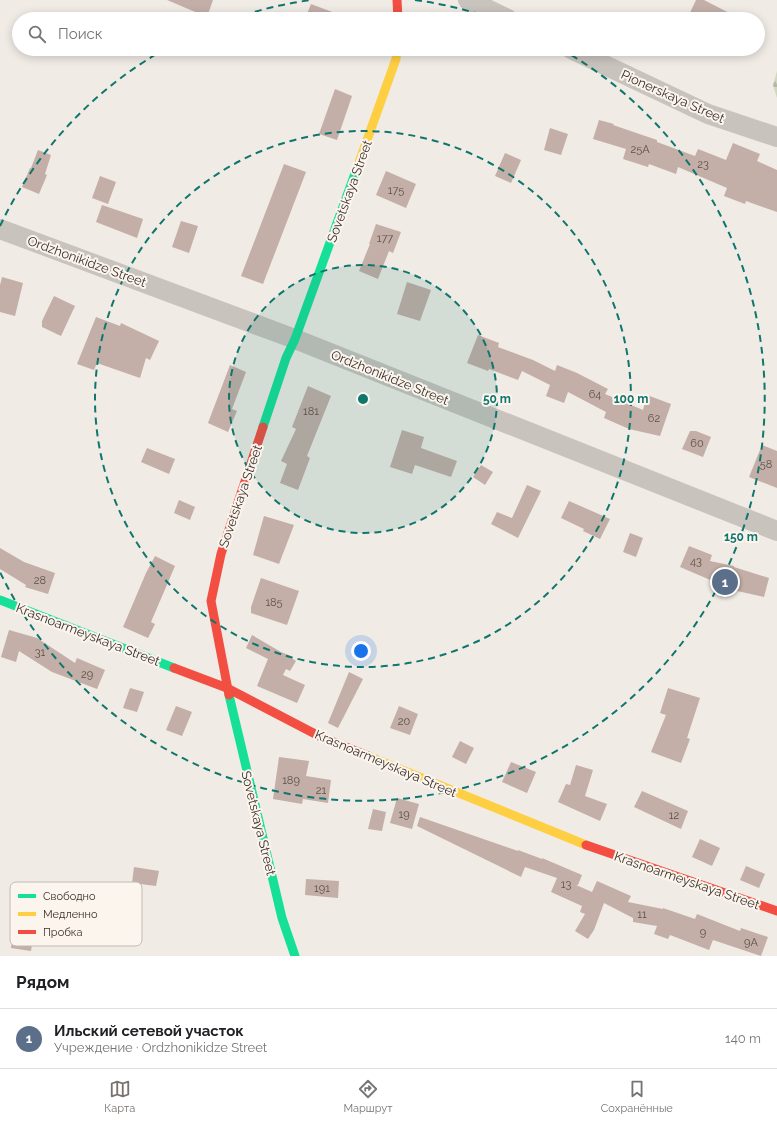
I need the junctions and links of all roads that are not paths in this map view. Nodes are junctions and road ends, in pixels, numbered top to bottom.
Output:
1 (397, 0) edge
2 (468, 0) edge
3 (398, 12) edge
4 (493, 12) edge
5 (396, 56) edge
6 (586, 56) edge
7 (777, 137) edge
8 (0, 229) edge
9 (295, 339) junction
10 (777, 531) edge
11 (0, 600) edge
12 (226, 688) junction
13 (777, 911) edge
14 (295, 956) edge

1 - 3 street
2 - 4 street
5 - 9 street, Sovetskaya Street
6 - 7 street, Pionerskaya Street
8 - 9 street, Ordzhonikidze Street
9 - 10 street, Ordzhonikidze Street
9 - 12 street, Sovetskaya Street
11 - 12 street, Krasnoarmeyskaya Street
12 - 13 street, Krasnoarmeyskaya Street
12 - 14 street, Sovetskaya Street

